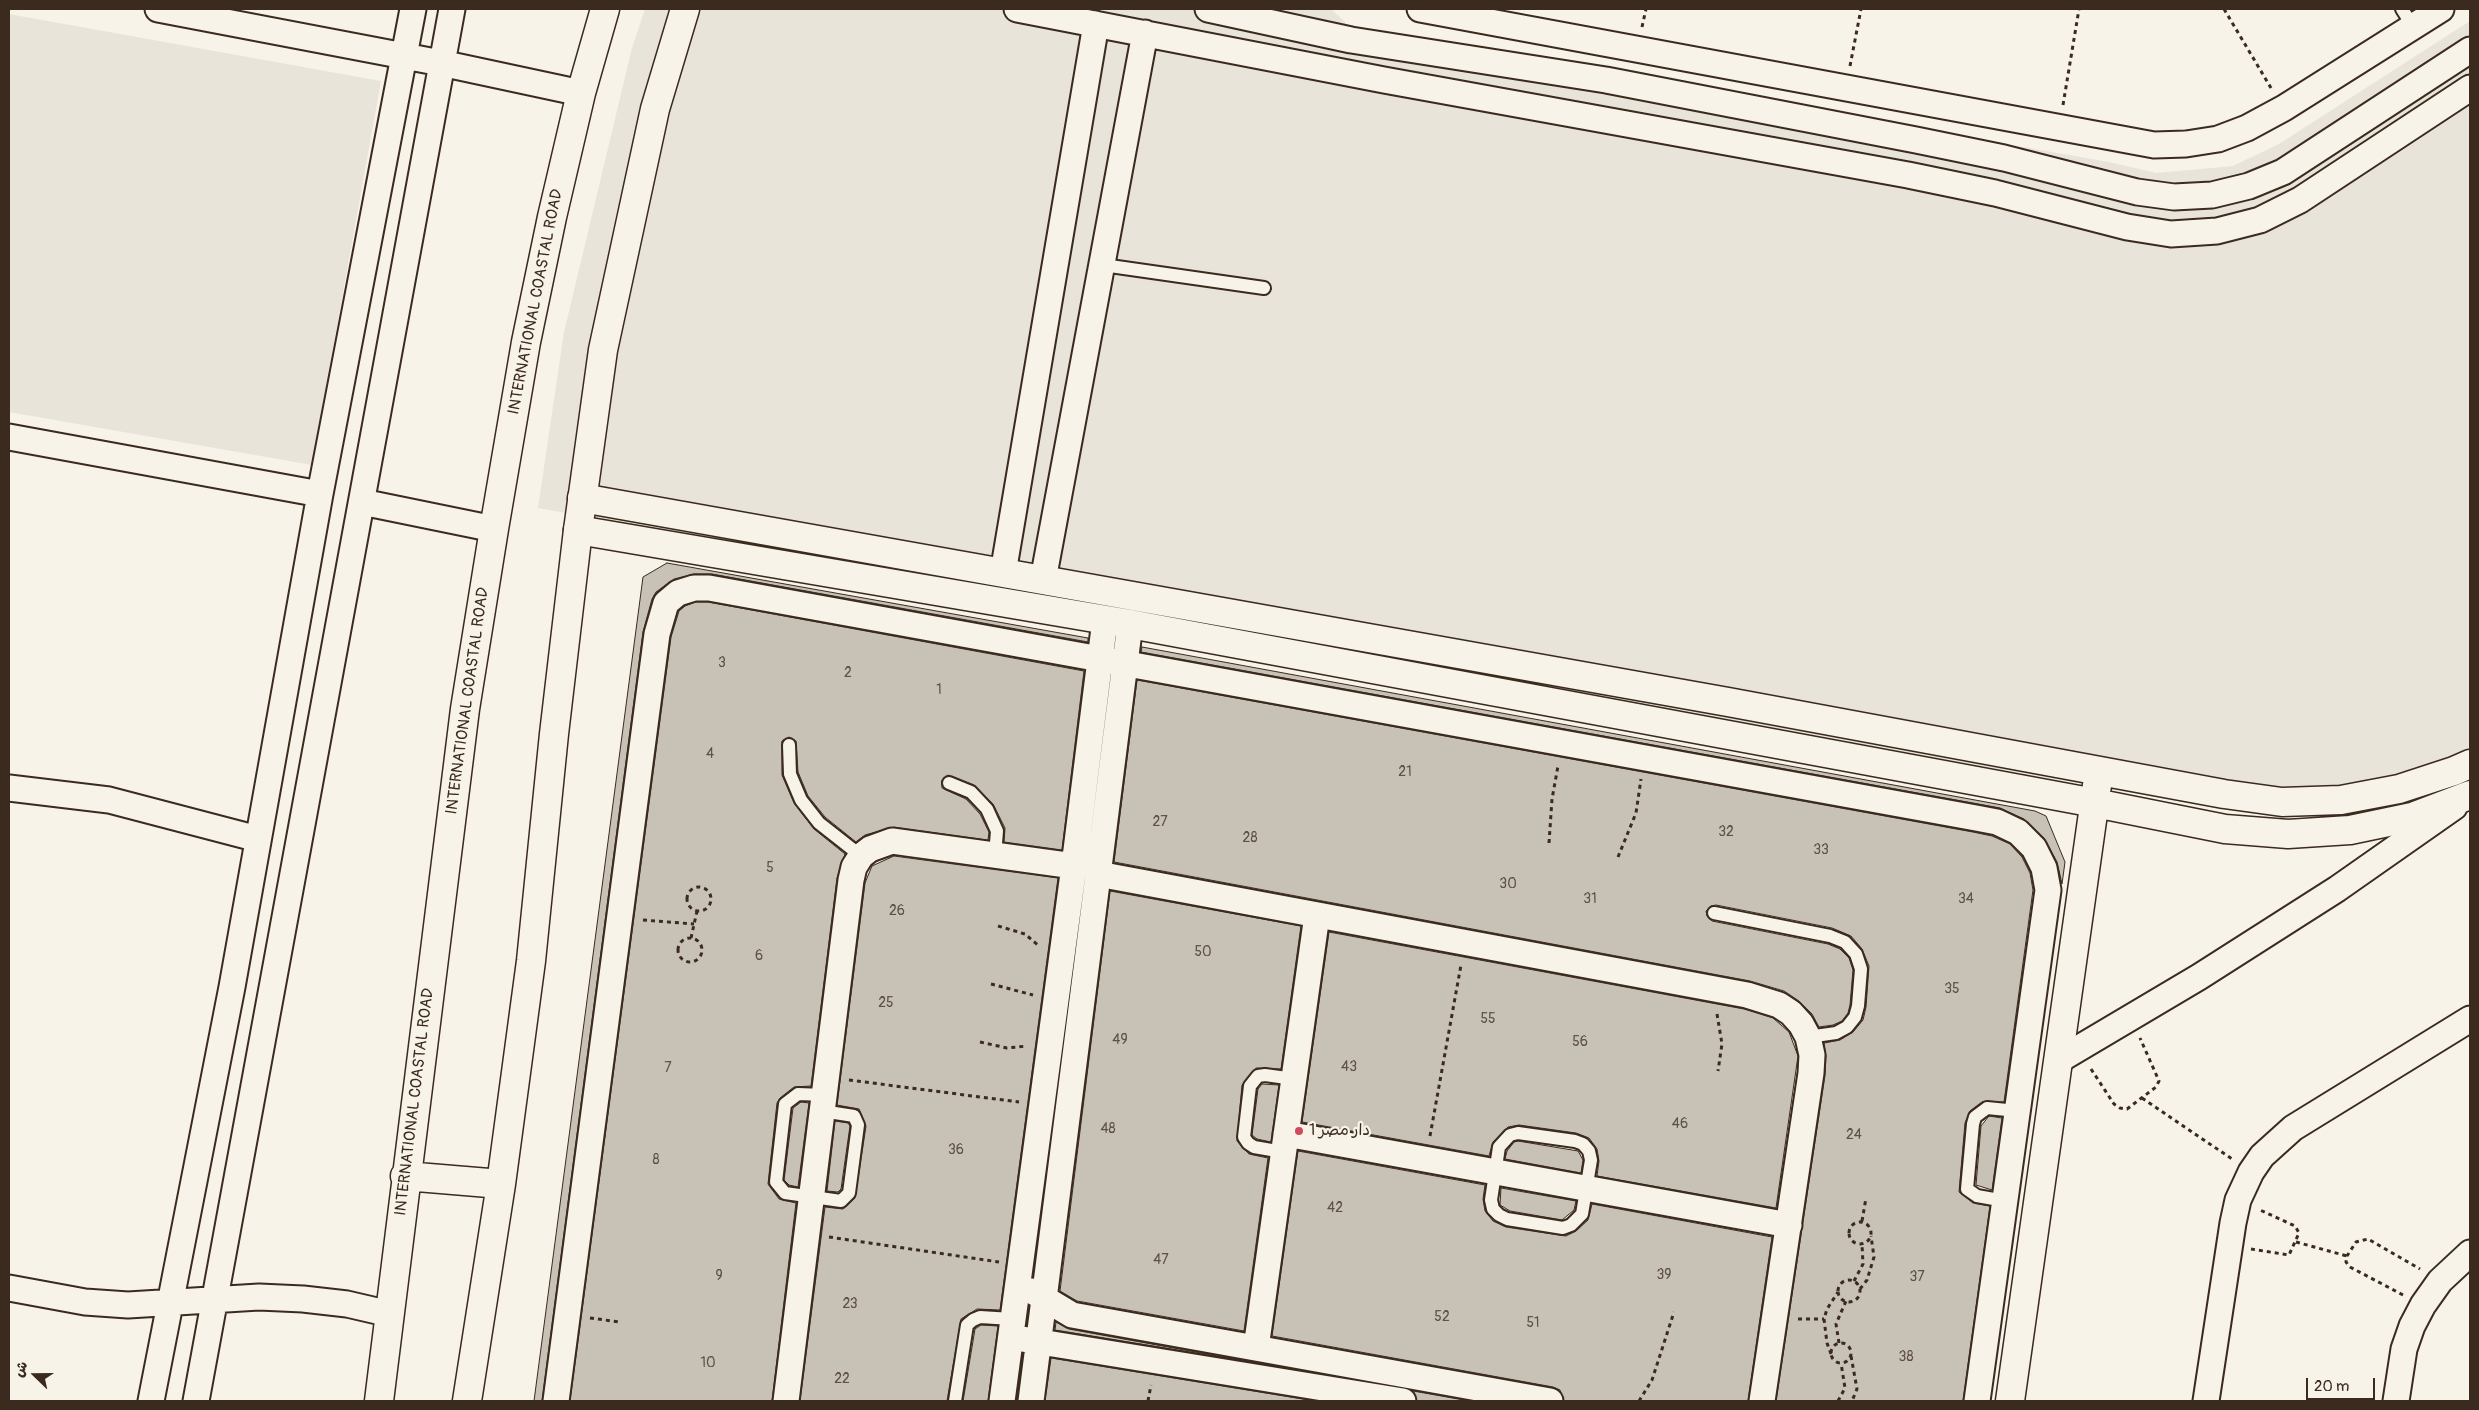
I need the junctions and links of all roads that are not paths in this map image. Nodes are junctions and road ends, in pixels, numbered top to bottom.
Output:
1 (158, 9) edge
2 (412, 9) edge
3 (452, 9) edge
4 (606, 9) edge
5 (685, 9) edge
6 (1018, 9) edge
7 (1420, 9) edge
8 (2441, 9) edge
9 (1220, 10) edge
10 (1068, 13) edge
11 (2408, 18) edge
12 (1096, 24) junction
13 (1306, 30) junction
14 (1145, 33) junction
15 (2470, 50) edge
16 (404, 56) junction
17 (441, 63) junction
18 (1301, 63) junction
19 (2470, 88) edge
20 (581, 93) junction
21 (1103, 264) junction
22 (1264, 288) dead end
23 (9, 437) edge
24 (320, 497) junction
25 (582, 498) junction
26 (361, 505) junction
27 (494, 529) junction
28 (578, 530) junction
29 (1003, 573) junction
30 (1043, 580) junction
31 (1117, 622) junction
32 (1100, 660) junction
33 (1124, 664) junction
34 (789, 745) dead end
35 (2470, 764) edge
36 (2099, 772) junction
37 (949, 783) dead end
38 (9, 788) edge
39 (2470, 795) edge
40 (2095, 803) junction
41 (258, 839) junction
42 (995, 855) junction
43 (861, 856) junction
44 (1074, 866) junction
45 (1098, 874) junction
46 (1714, 913) dead end
47 (1317, 915) junction
48 (2470, 1019) edge
49 (1808, 1037) junction
50 (2068, 1054) junction
51 (1294, 1079) junction
52 (824, 1094) junction
53 (2017, 1111) junction
54 (1285, 1143) junction
55 (1495, 1172) junction
56 (405, 1176) junction
57 (501, 1184) junction
58 (1587, 1188) junction
59 (812, 1198) junction
60 (2005, 1201) junction
61 (1789, 1225) junction
62 (2470, 1253) edge
63 (9, 1288) edge
64 (1015, 1291) junction
65 (1044, 1298) junction
66 (216, 1299) junction
67 (170, 1302) junction
68 (390, 1314) junction
69 (1011, 1328) junction
70 (1039, 1342) junction
71 (1256, 1348) junction
72 (1534, 1400) edge
73 (151, 1401) edge
74 (196, 1401) edge
75 (378, 1401) edge
76 (467, 1401) edge
77 (556, 1401) edge
78 (786, 1401) edge
79 (955, 1401) edge
80 (1002, 1401) edge
81 (1031, 1401) edge
82 (1403, 1401) edge
83 (1762, 1401) edge
84 (1977, 1401) edge
85 (2010, 1401) edge
86 (2206, 1401) edge
87 (2396, 1401) edge

1 - 16 street
2 - 16 street
3 - 17 street
4 - 20 main road, INTERNATIONAL COASTAL ROAD
5 - 25 main road
6 - 10 street
7 - 11 street
8 - 11 street
9 - 13 street
10 - 12 street
12 - 14 street
12 - 29 street
13 - 15 street
13 - 18 street
14 - 18 street
14 - 21 street
16 - 17 street
16 - 24 street
17 - 20 street
17 - 26 street
18 - 19 street
20 - 27 main road, INTERNATIONAL COASTAL ROAD
21 - 22 lane
21 - 30 street
23 - 24 street
24 - 26 street
24 - 26 street
24 - 41 street
25 - 28 main road
25 - 29 main road
26 - 27 street
26 - 66 street
27 - 56 main road, INTERNATIONAL COASTAL ROAD
28 - 31 main road
28 - 57 main road
29 - 30 main road
30 - 36 main road
31 - 32 street
31 - 33 street
31 - 40 main road
32 - 33 street
32 - 44 street
32 - 77 street
33 - 45 street
33 - 53 street
34 - 43 lane
35 - 36 main road
36 - 40 main road
37 - 42 lane
38 - 41 street
39 - 40 main road
39 - 50 street
40 - 50 main road
41 - 67 street
42 - 43 street
42 - 44 street
43 - 52 street
44 - 64 street
45 - 47 street
45 - 65 street
46 - 49 lane
47 - 49 street
47 - 51 street
48 - 86 street
49 - 61 street
50 - 85 main road
51 - 54 street
51 - 54 lane
52 - 59 street
52 - 59 lane
52 - 59 lane
53 - 60 street
53 - 60 lane
54 - 55 street
54 - 71 street
55 - 58 street
55 - 58 lane
55 - 58 lane
56 - 57 main road
56 - 68 main road, INTERNATIONAL COASTAL ROAD
57 - 76 main road
58 - 61 street
59 - 78 street
60 - 84 street
61 - 83 street
62 - 87 street
63 - 67 street
64 - 65 street
64 - 69 street
65 - 70 street
65 - 71 street
66 - 67 street
66 - 68 street
66 - 74 street
67 - 73 street
68 - 75 main road, INTERNATIONAL COASTAL ROAD
69 - 70 street
69 - 79 lane
69 - 80 street
70 - 81 street
70 - 82 street
71 - 72 street

